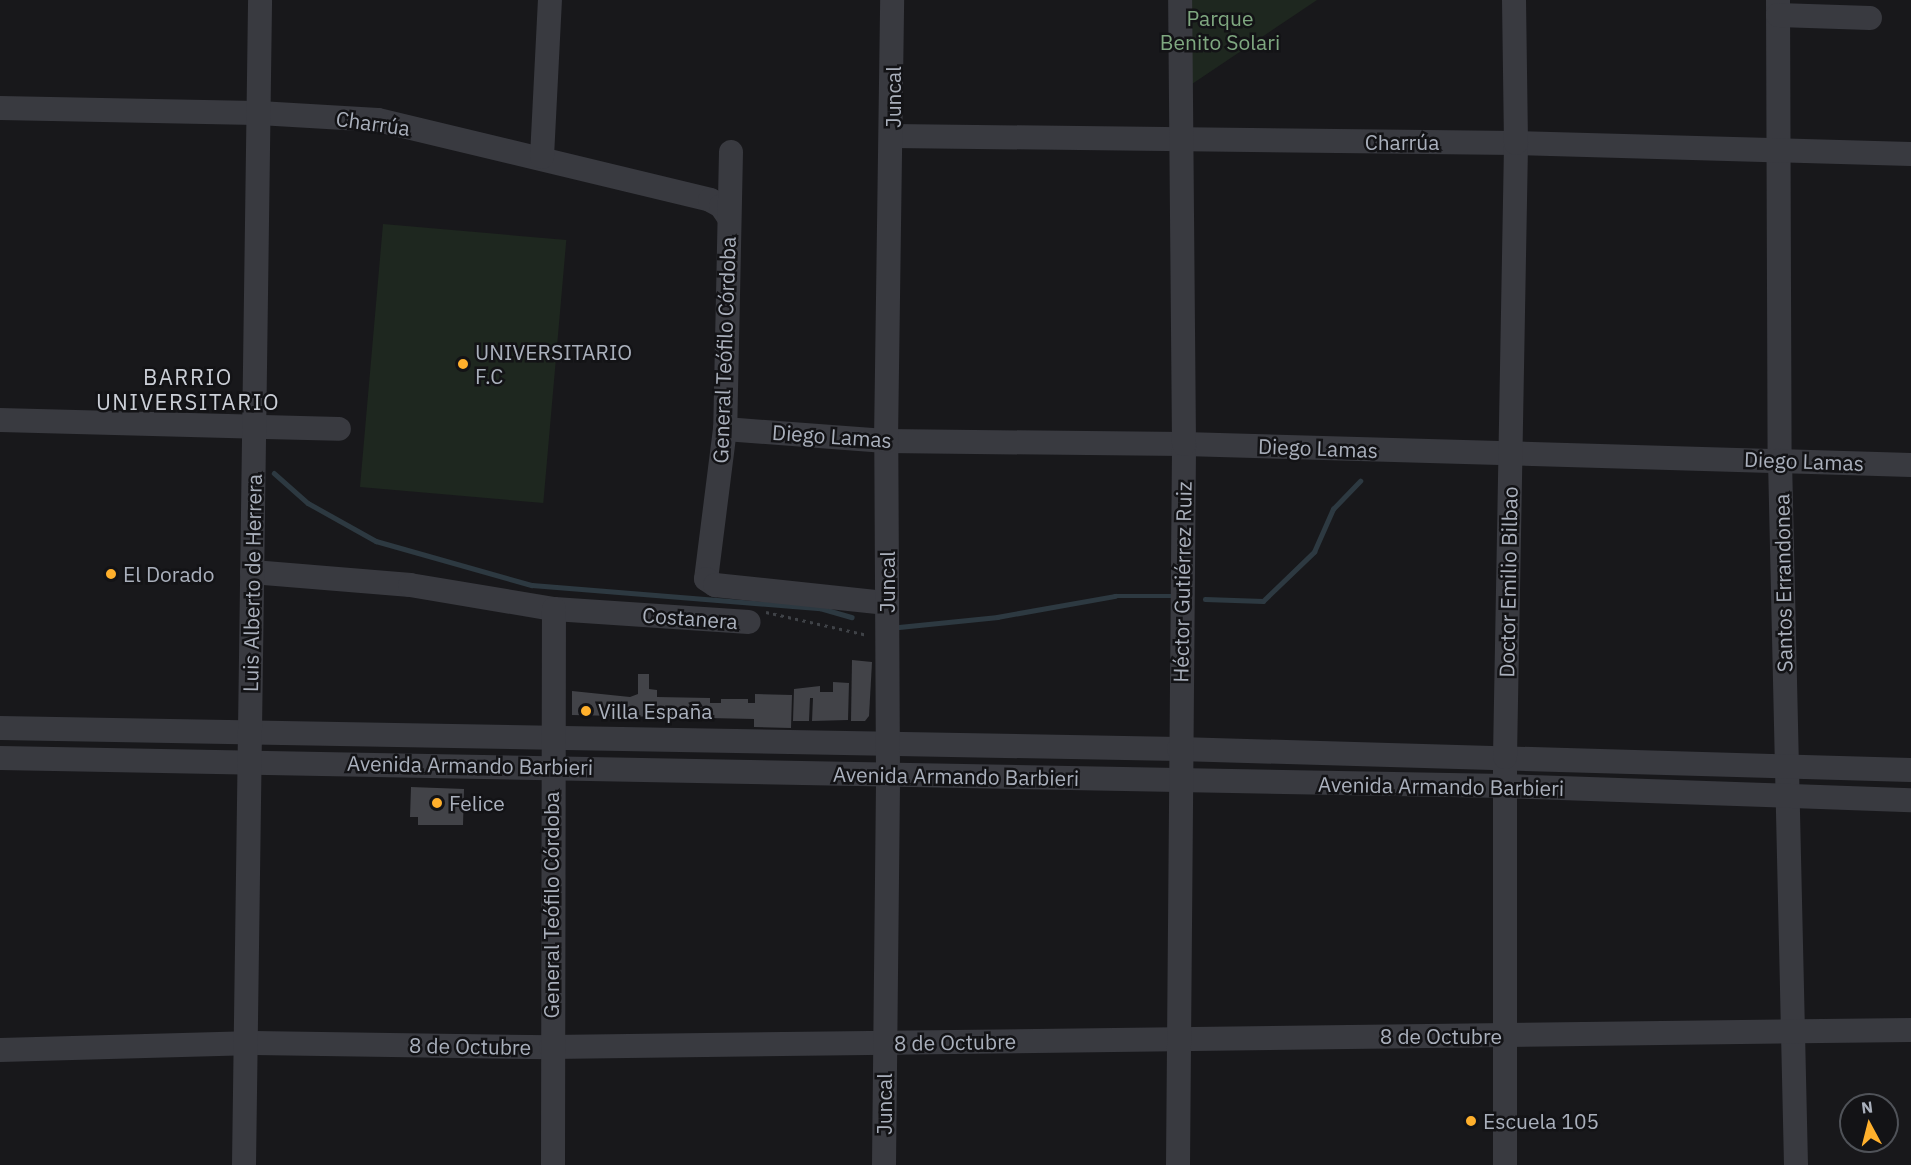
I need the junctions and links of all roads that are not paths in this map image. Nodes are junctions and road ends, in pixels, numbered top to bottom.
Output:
1 (260, 0) edge
2 (550, 0) edge
3 (892, 0) edge
4 (1180, 0) edge
5 (1514, 0) edge
6 (1778, 8) edge
7 (1870, 18) dead end
8 (0, 108) edge
9 (259, 113) junction
10 (893, 136) junction
11 (1182, 140) junction
12 (1516, 142) junction
13 (1779, 151) junction
14 (731, 152) dead end
15 (1911, 154) edge
16 (542, 157) junction
17 (729, 218) junction
18 (0, 420) edge
19 (255, 425) junction
20 (339, 429) dead end
21 (725, 429) junction
22 (886, 441) junction
23 (1184, 444) junction
24 (1511, 454) junction
25 (1780, 460) junction
26 (1911, 465) edge
27 (252, 573) junction
28 (887, 603) junction
29 (554, 609) junction
30 (749, 622) road end
31 (0, 728) edge
32 (250, 732) junction
33 (551, 738) junction
34 (888, 744) junction
35 (1179, 749) junction
36 (1505, 757) junction
37 (0, 758) edge
38 (250, 760) junction
39 (1787, 764) junction
40 (552, 767) junction
41 (1911, 770) edge
42 (888, 775) junction
43 (1179, 782) junction
44 (1504, 786) junction
45 (1788, 796) junction
46 (1911, 800) edge
47 (1911, 1030) edge
48 (1795, 1032) junction
49 (1505, 1036) junction
50 (1178, 1037) junction
51 (246, 1043) junction
52 (884, 1044) junction
53 (551, 1047) junction
54 (0, 1050) edge
55 (244, 1165) edge
56 (553, 1165) edge
57 (884, 1165) edge
58 (1178, 1165) edge
59 (1505, 1165) edge
60 (1796, 1165) edge

1 - 9 street, Luis Alberto de Herrera
2 - 16 street
3 - 10 street, Juncal
4 - 11 street, Héctor Gutiérrez Ruiz
5 - 12 street, Doctor Emilio Bilbao
6 - 7 street
6 - 13 street, Santos Errandonea
8 - 9 street, Charrúa
9 - 16 street, Charrúa
9 - 19 street, Luis Alberto de Herrera
10 - 11 street, Charrúa
10 - 22 street, Juncal
11 - 12 street, Charrúa
11 - 23 street, Héctor Gutiérrez Ruiz
12 - 13 street, Charrúa
12 - 24 street, Doctor Emilio Bilbao
13 - 15 street, Charrúa
13 - 25 street, Santos Errandonea
14 - 17 street, General Teófilo Córdoba
16 - 17 street, Charrúa
17 - 21 street, General Teófilo Córdoba
18 - 19 street
19 - 20 street
19 - 27 street, Luis Alberto de Herrera
21 - 22 street, Diego Lamas
21 - 28 street, General Teófilo Córdoba
22 - 23 street, Diego Lamas
22 - 28 street, Juncal
23 - 24 street, Diego Lamas
23 - 35 street, Héctor Gutiérrez Ruiz
24 - 25 street, Diego Lamas
24 - 36 street, Doctor Emilio Bilbao
25 - 26 street, Diego Lamas
25 - 39 street, Santos Errandonea
27 - 29 street, Costanera
27 - 32 street, Luis Alberto de Herrera
28 - 34 street, Juncal
29 - 30 street, Costanera
29 - 33 street, General Teófilo Córdoba
31 - 32 street, Avenida Armando Barbieri
32 - 33 street, Avenida Armando Barbieri
32 - 38 street, Luis Alberto de Herrera
33 - 34 street, Avenida Armando Barbieri
33 - 40 street, General Teófilo Córdoba
34 - 35 street, Avenida Armando Barbieri
34 - 42 street, Juncal
35 - 36 street, Avenida Armando Barbieri
35 - 43 street, Héctor Gutiérrez Ruiz
36 - 39 street, Avenida Armando Barbieri
36 - 44 street, Doctor Emilio Bilbao
37 - 38 street, Avenida Armando Barbieri
38 - 40 street, Avenida Armando Barbieri
38 - 51 street, Luis Alberto de Herrera
39 - 41 street, Avenida Armando Barbieri
39 - 45 street, Santos Errandonea
40 - 42 street, Avenida Armando Barbieri
40 - 53 street, General Teófilo Córdoba
42 - 43 street, Avenida Armando Barbieri
42 - 52 street, Juncal
43 - 44 street, Avenida Armando Barbieri
43 - 50 street, Héctor Gutiérrez Ruiz
44 - 45 street, Avenida Armando Barbieri
44 - 49 street, Doctor Emilio Bilbao
45 - 46 street, Avenida Armando Barbieri
45 - 48 street, Santos Errandonea
47 - 48 street, 8 de Octubre
48 - 49 street, 8 de Octubre
48 - 60 street, Santos Errandonea
49 - 50 street, 8 de Octubre
49 - 59 street, Doctor Emilio Bilbao
50 - 52 street, 8 de Octubre
50 - 58 street, Héctor Gutiérrez Ruiz
51 - 53 street, 8 de Octubre
51 - 54 street, 8 de Octubre
51 - 55 street, Luis Alberto de Herrera
52 - 53 street, 8 de Octubre
52 - 57 street, Juncal
53 - 56 street, General Teófilo Córdoba

